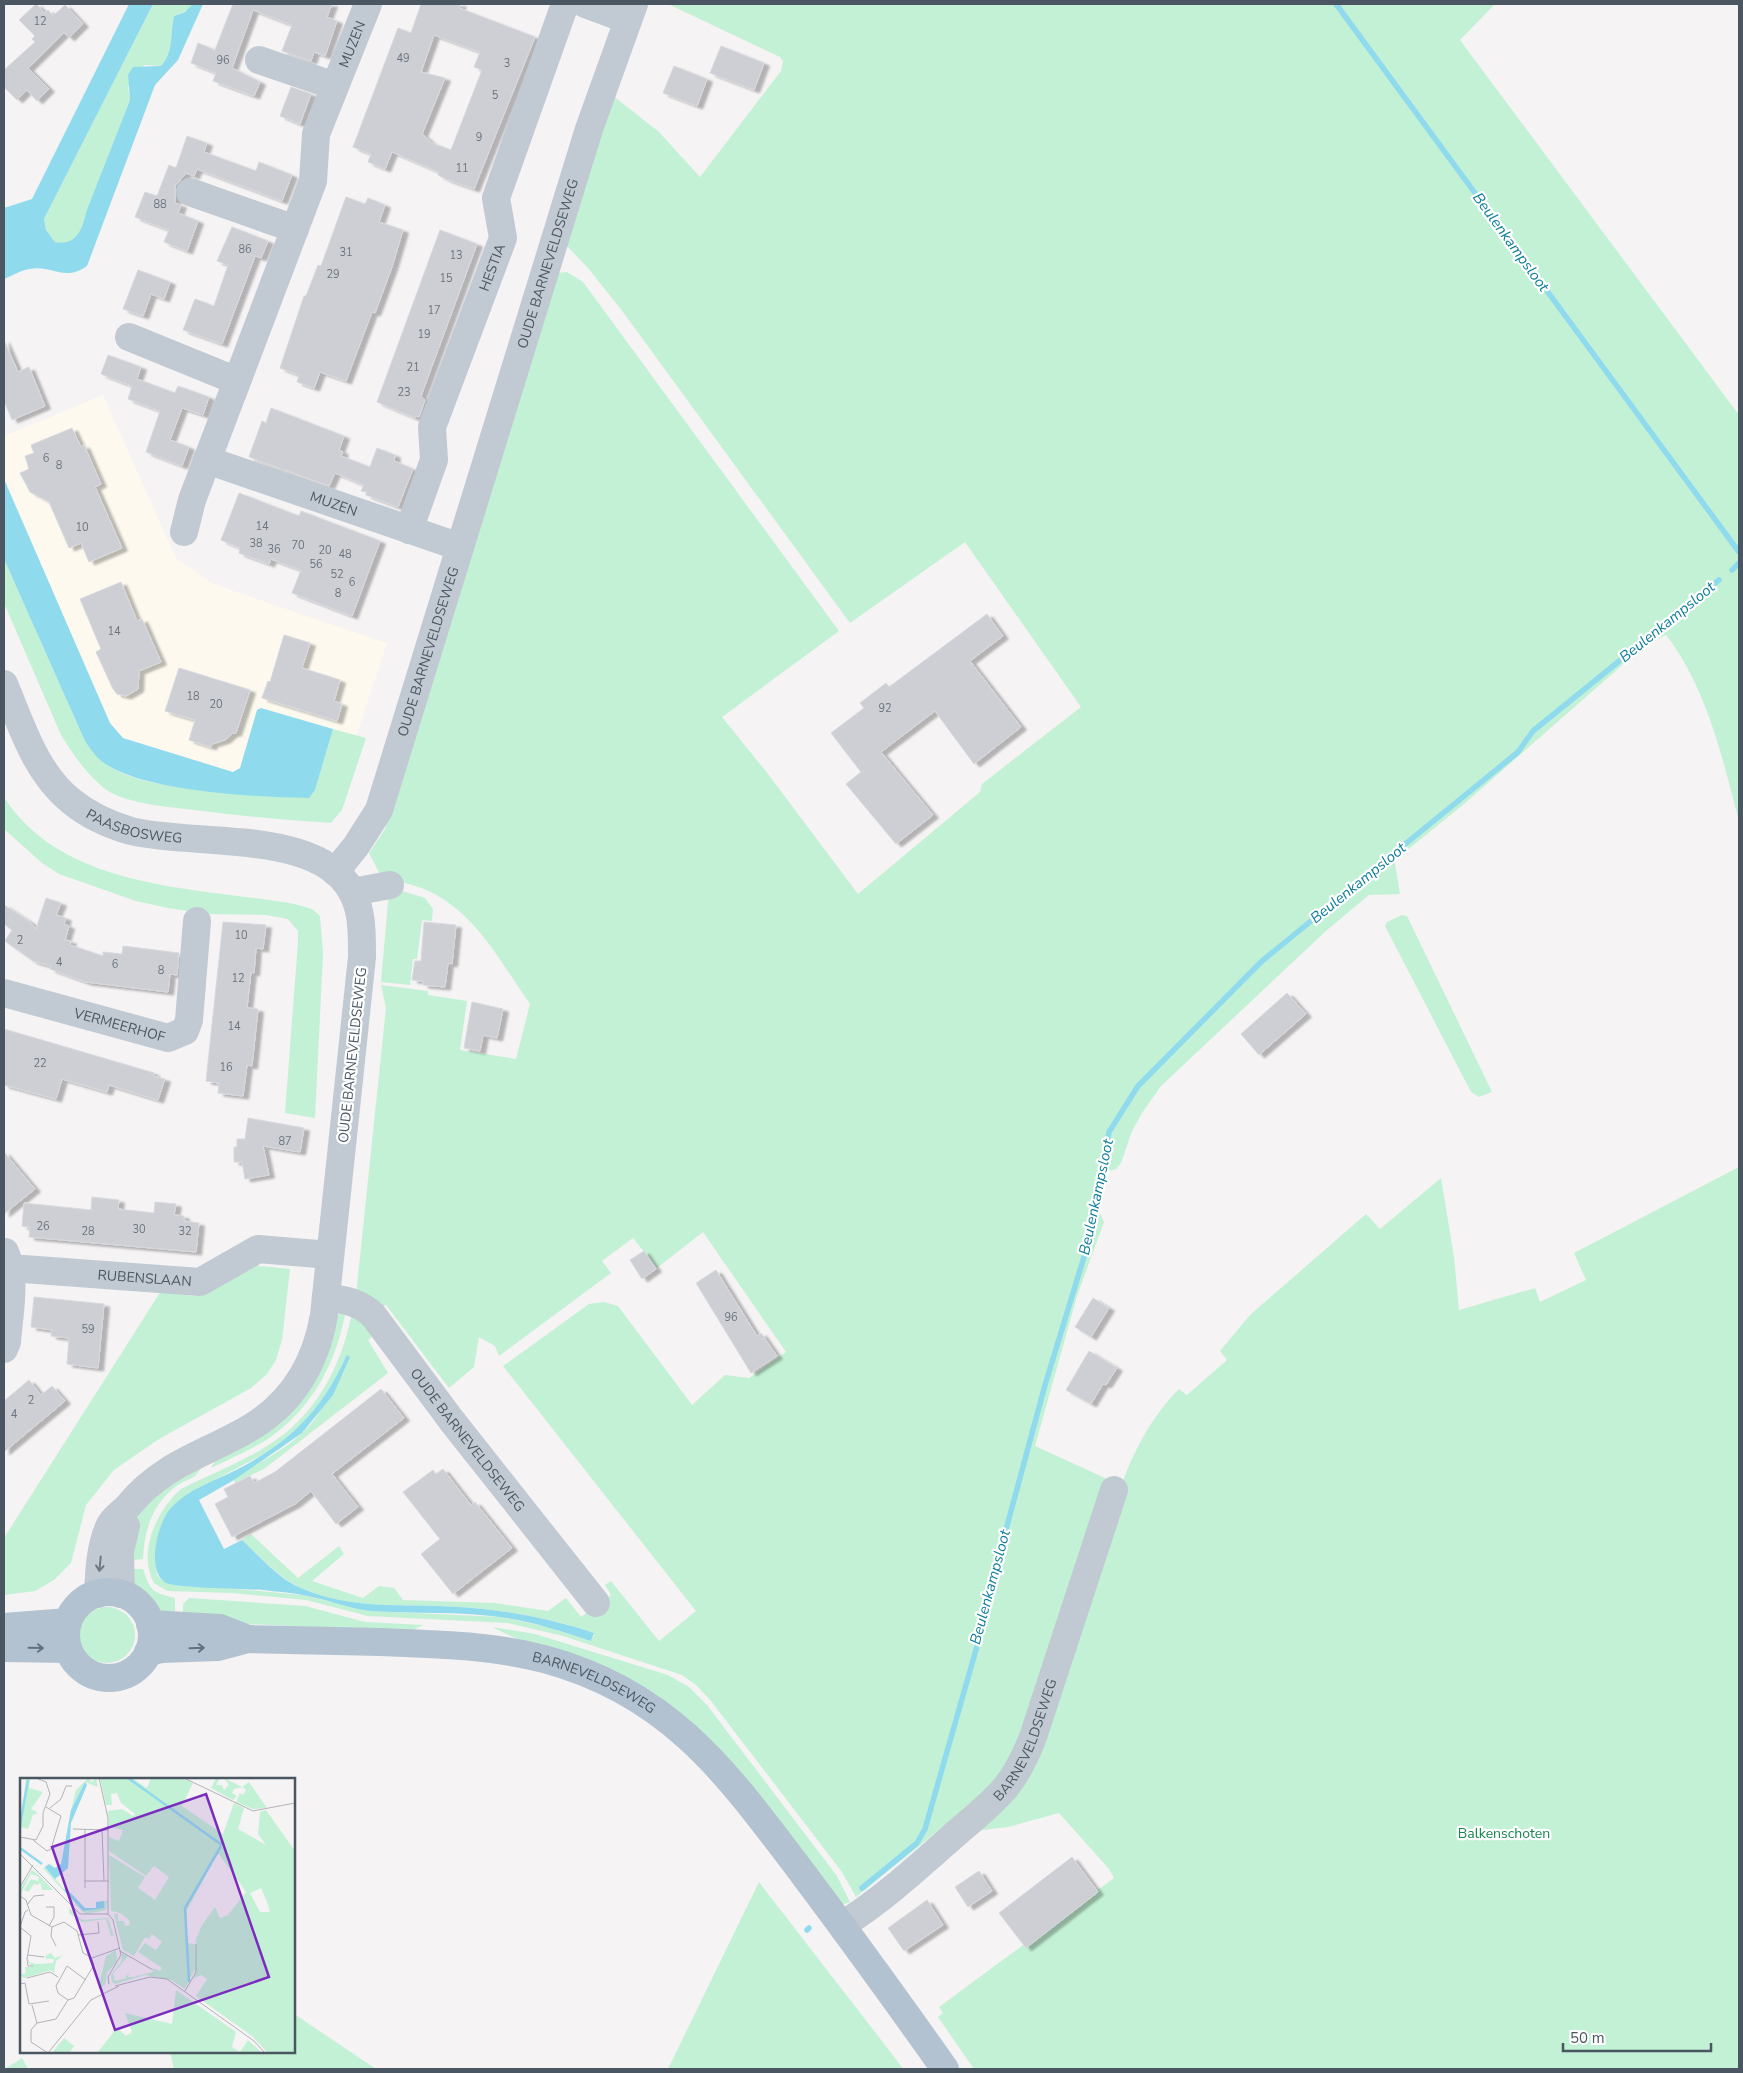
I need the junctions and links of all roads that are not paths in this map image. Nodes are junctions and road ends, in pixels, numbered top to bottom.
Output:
1 (368, 4) edge
2 (565, 4) edge
3 (585, 4) edge
4 (631, 12) edge
5 (259, 60) dead end
6 (335, 86) junction
7 (190, 192) dead end
8 (294, 230) junction
9 (129, 338) dead end
10 (237, 382) junction
11 (207, 460) junction
12 (409, 530) junction
13 (184, 532) dead end
14 (460, 547) junction
15 (4, 684) edge
16 (343, 882) junction
17 (390, 885) dead end
18 (197, 921) dead end
19 (4, 993) edge
20 (330, 1255) junction
21 (7, 1257) edge
22 (326, 1297) junction
23 (4, 1350) edge
24 (1114, 1490) dead end
25 (109, 1594) junction
26 (596, 1603) dead end
27 (68, 1622) junction
28 (150, 1624) junction
29 (4, 1627) edge
30 (248, 1639) junction
31 (4, 1648) edge
32 (68, 1649) junction
33 (148, 1652) junction
34 (842, 1925) junction
35 (945, 2069) edge

1 - 6 street, MUZEN
2 - 12 street, HESTIA
3 - 4 street
4 - 14 street, OUDE BARNEVELDSEWEG
5 - 6 street, MUZEN
6 - 8 street, MUZEN
7 - 8 street
8 - 10 street, MUZEN
9 - 10 street
10 - 11 street, MUZEN
11 - 12 street, MUZEN
11 - 13 street, MUZEN
12 - 14 street, MUZEN
14 - 16 street, OUDE BARNEVELDSEWEG
15 - 16 street, PAASBOSWEG
16 - 17 street
16 - 20 street, OUDE BARNEVELDSEWEG
18 - 19 street, VERMEERHOF
20 - 21 street, RUBENSLAAN
20 - 22 street, OUDE BARNEVELDSEWEG
21 - 23 street
22 - 25 street, OUDE BARNEVELDSEWEG
22 - 26 street, OUDE BARNEVELDSEWEG
24 - 34 street, BARNEVELDSEWEG
25 - 27 main road
25 - 28 main road
27 - 29 main road
27 - 32 main road
28 - 30 main road, BARNEVELDSEWEG
28 - 33 main road
33 -> 30 main road, BARNEVELDSEWEG
30 - 34 main road, BARNEVELDSEWEG
31 -> 32 main road
32 - 33 main road
34 - 35 main road, BARNEVELDSEWEG

